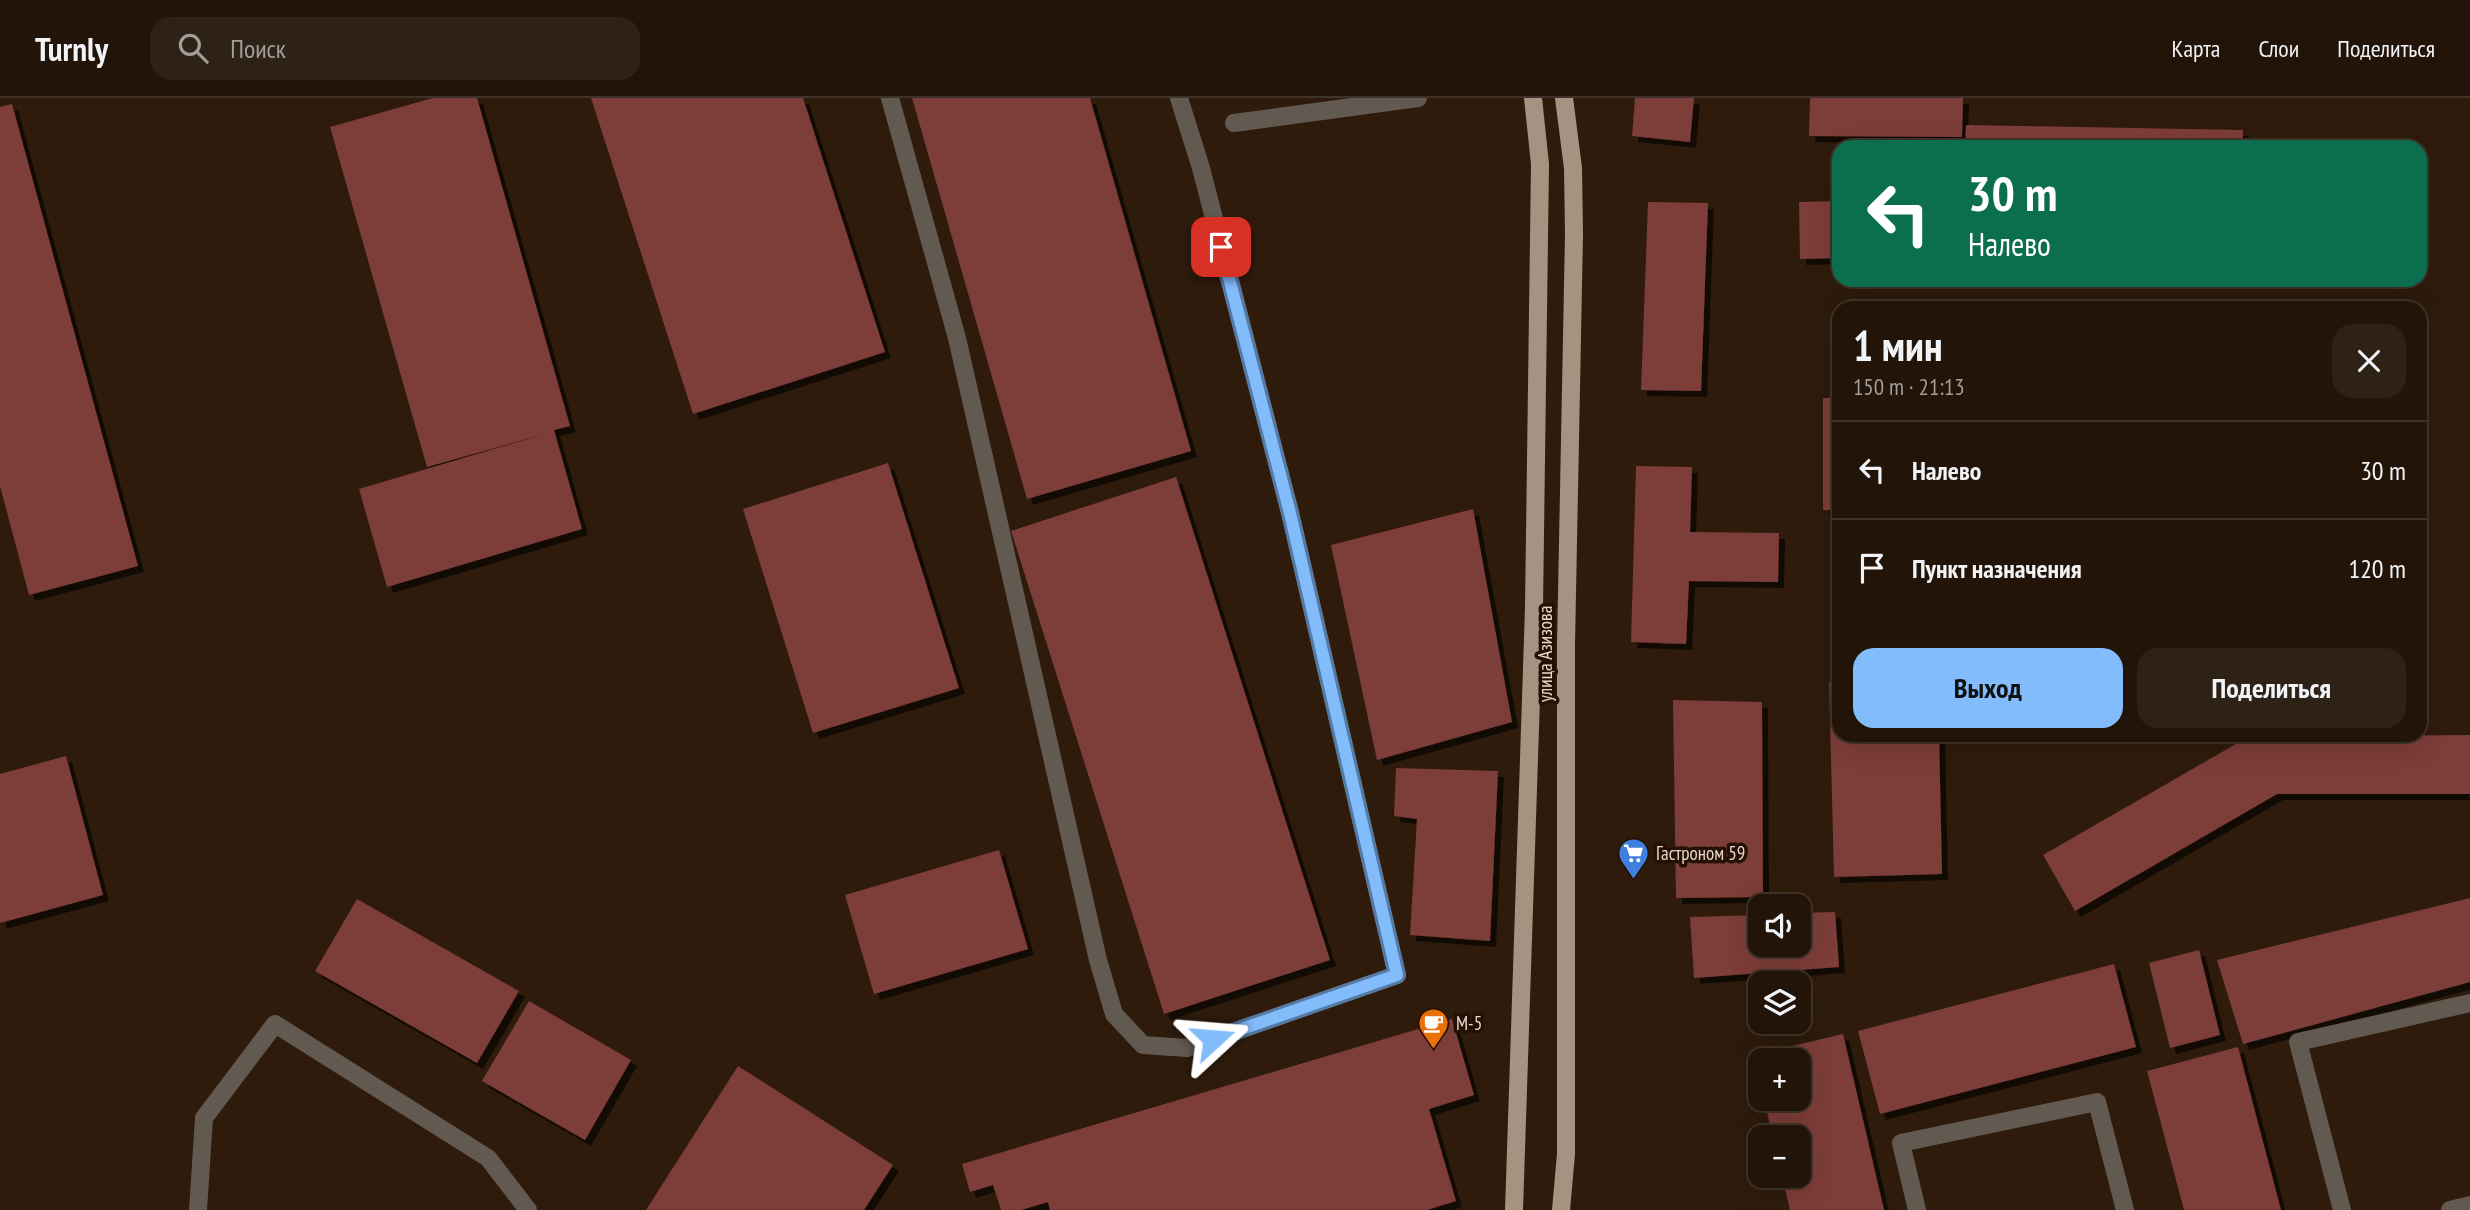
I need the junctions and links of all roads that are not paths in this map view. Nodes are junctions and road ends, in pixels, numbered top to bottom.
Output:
1 (890, 98) edge
2 (1179, 98) edge
3 (1418, 98) edge
4 (1533, 98) edge
5 (1564, 98) edge
6 (1234, 123) dead end
7 (2470, 1003) edge
8 (2470, 1205) edge
9 (198, 1210) edge
10 (528, 1210) edge
11 (1514, 1210) edge
12 (1561, 1210) edge
13 (1917, 1210) edge
14 (2126, 1210) edge
15 (2342, 1210) edge
16 (2450, 1210) edge

1 - 2 lane
3 - 6 lane
4 - 11 main road, улица Азизова
5 - 12 main road, улица Азизова
7 - 15 lane
8 - 16 lane
9 - 10 lane
13 - 14 lane

